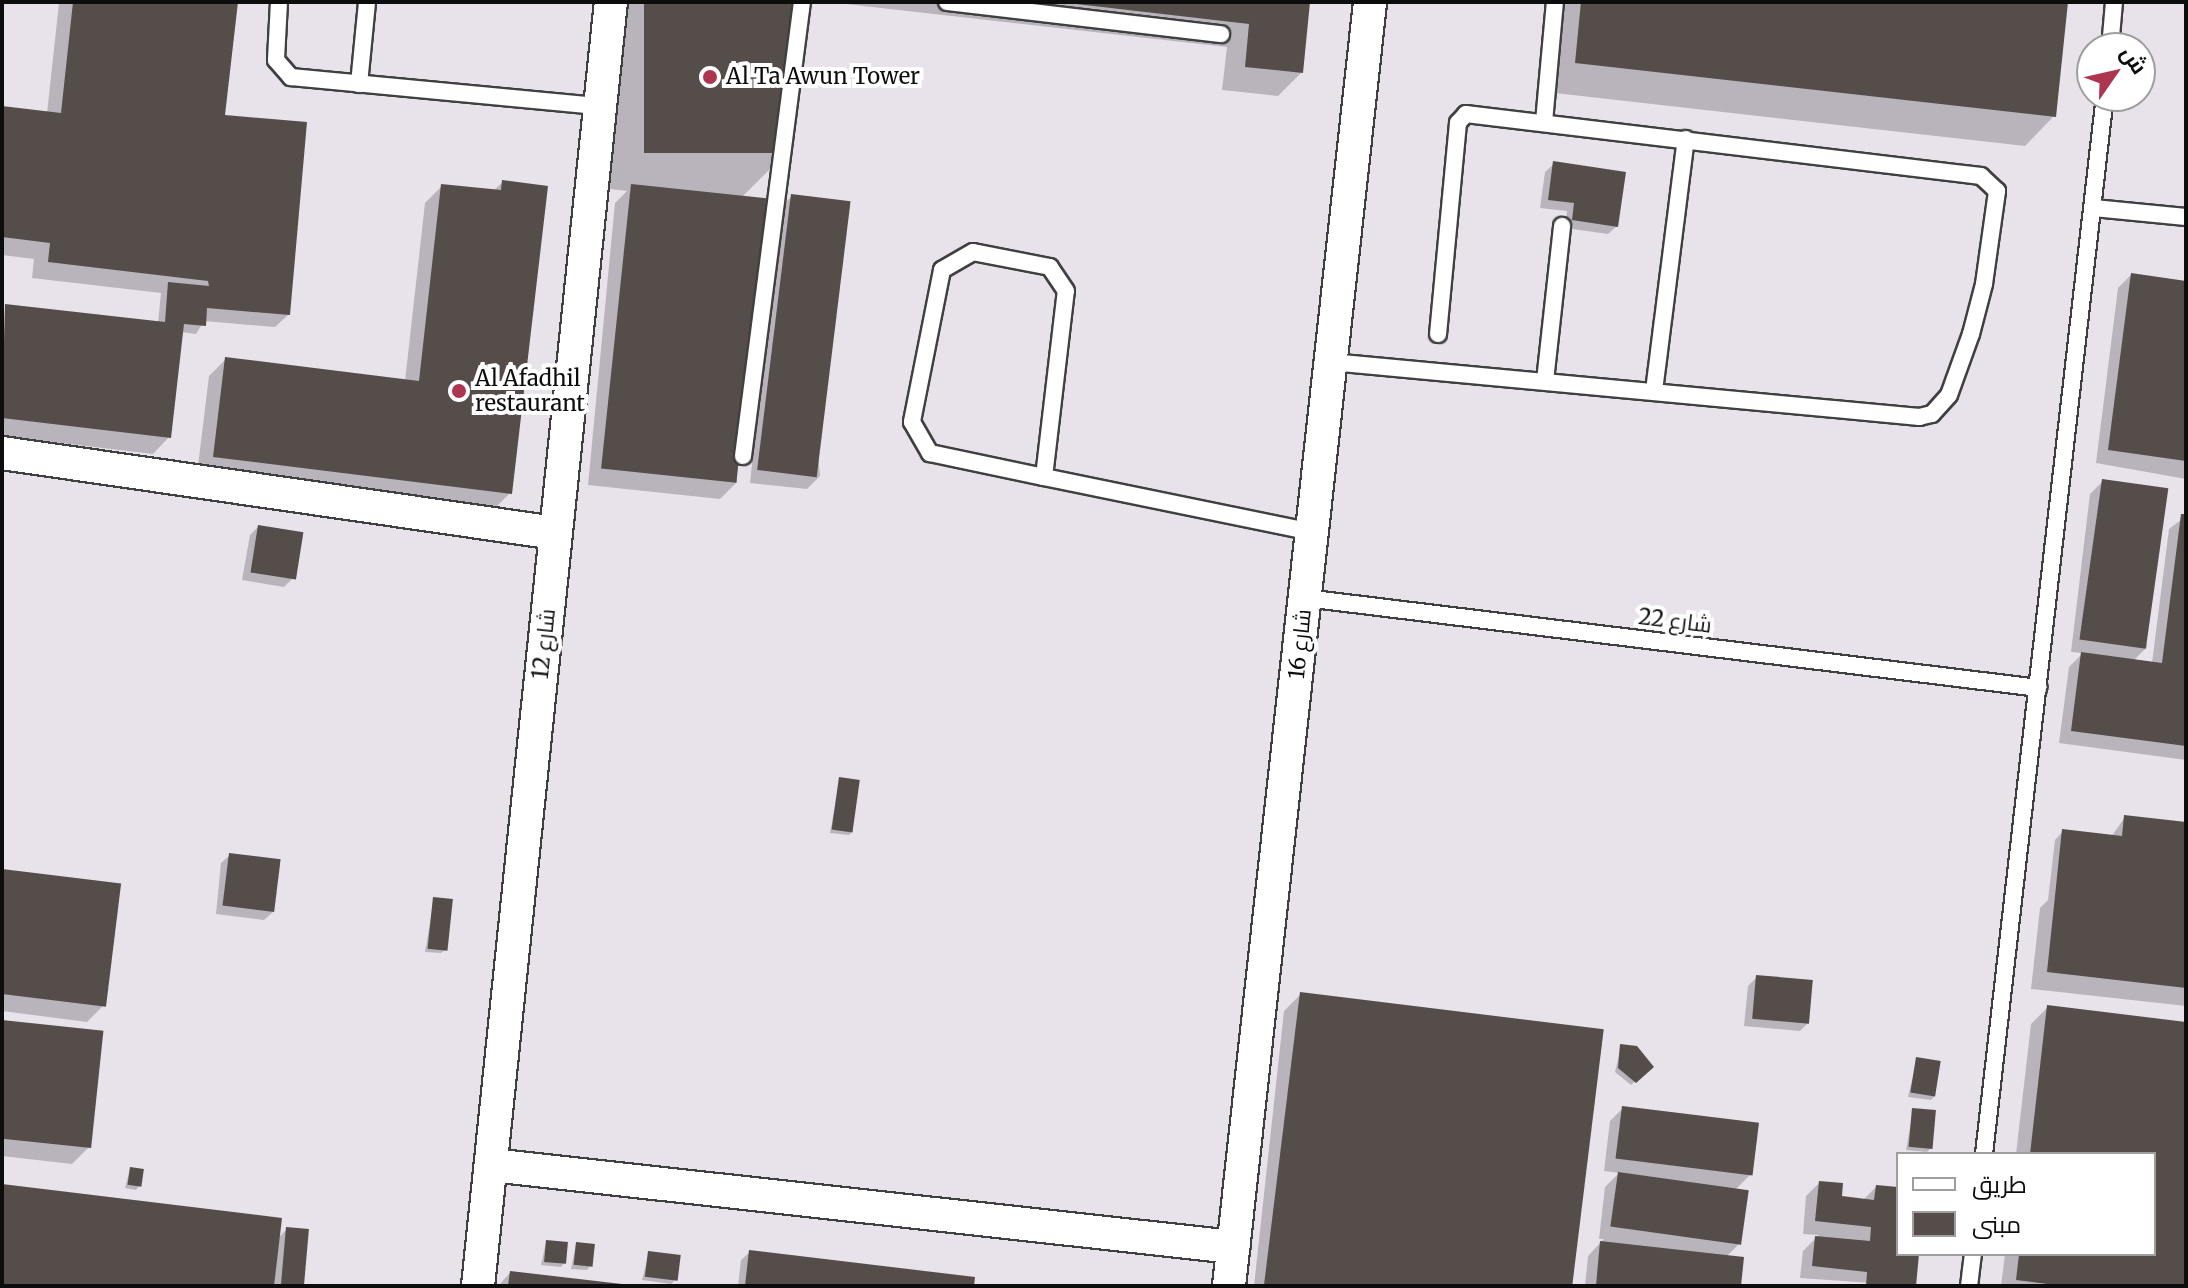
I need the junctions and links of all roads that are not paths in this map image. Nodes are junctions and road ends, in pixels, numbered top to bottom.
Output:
1 (279, 2) edge
2 (367, 2) edge
3 (611, 2) edge
4 (802, 2) edge
5 (947, 2) edge
6 (1370, 2) edge
7 (1555, 2) edge
8 (2114, 2) edge
9 (2111, 32) edge
10 (1221, 34) dead end
11 (359, 84) junction
12 (600, 106) junction
13 (2103, 112) edge
14 (1544, 122) junction
15 (1686, 139) junction
16 (2094, 208) junction
17 (2186, 217) edge
18 (1562, 226) dead end
19 (1438, 334) dead end
20 (1331, 362) junction
21 (1545, 381) junction
22 (1654, 391) junction
23 (2, 453) edge
24 (743, 456) dead end
25 (1044, 477) junction
26 (1312, 532) junction
27 (555, 533) junction
28 (1305, 598) junction
29 (2039, 688) junction
30 (1984, 1152) edge
31 (491, 1165) junction
32 (1233, 1247) junction
33 (1973, 1256) edge
34 (478, 1286) edge
35 (1229, 1286) edge
36 (1969, 1286) edge

1 - 11 lane
2 - 11 lane
3 - 12 street, شارع 12
4 - 24 lane
5 - 10 lane
6 - 20 street, شارع 16
7 - 14 lane
8 - 9 lane
11 - 12 lane
12 - 27 street, شارع 12
13 - 16 lane
14 - 15 lane
14 - 19 lane
15 - 22 lane
15 - 22 lane
16 - 17 lane
16 - 29 lane
18 - 21 lane
20 - 21 lane
20 - 26 street, شارع 16
21 - 22 lane
23 - 27 street
25 - 25 lane
25 - 26 lane
26 - 28 street, شارع 16
27 - 31 street, شارع 12
28 - 29 lane, شارع 22
28 - 32 street, شارع 16
29 - 30 lane
31 - 32 street
31 - 34 street, شارع 12
32 - 35 street, شارع 16
33 - 36 lane

